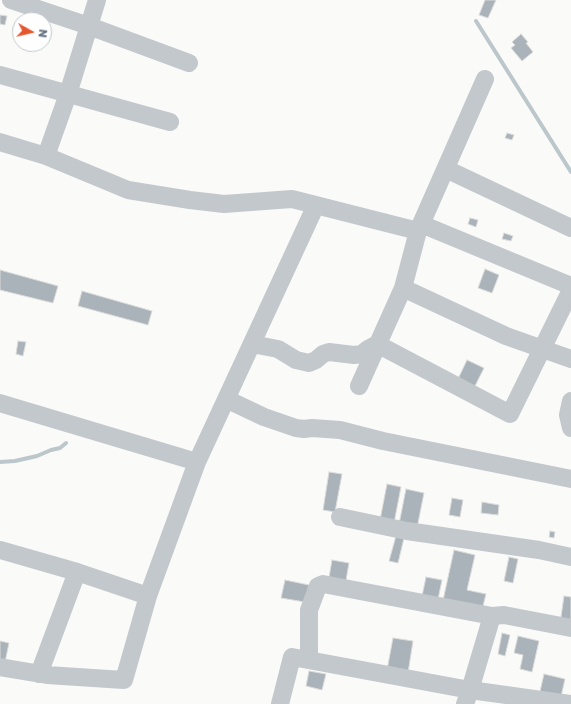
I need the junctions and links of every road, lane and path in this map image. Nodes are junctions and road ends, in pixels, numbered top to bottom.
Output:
1 (11, 0) edge
2 (97, 0) edge
3 (89, 26) junction
4 (189, 63) dead end
5 (0, 76) edge
6 (485, 79) dead end
7 (68, 94) junction
8 (170, 122) dead end
9 (0, 142) edge
10 (46, 156) junction
11 (446, 169) junction
12 (316, 205) junction
13 (420, 228) junction
14 (571, 228) edge
15 (571, 286) edge
16 (403, 288) junction
17 (571, 290) edge
18 (252, 344) junction
19 (377, 344) junction
20 (542, 349) junction
21 (571, 360) edge
22 (359, 386) dead end
23 (226, 399) junction
24 (571, 400) edge
25 (0, 403) edge
26 (571, 428) edge
27 (197, 462) junction
28 (571, 479) edge
29 (340, 517) dead end
30 (0, 550) edge
31 (571, 557) edge
32 (77, 572) junction
33 (148, 596) junction
34 (492, 616) junction
35 (571, 628) edge
36 (309, 660) junction
37 (0, 667) edge
38 (39, 674) junction
39 (468, 697) edge
40 (280, 704) edge
41 (571, 704) edge

1 - 3 street
2 - 3 street
3 - 4 street
3 - 7 street
5 - 7 street
6 - 11 street
7 - 8 street
7 - 10 street
9 - 10 street
10 - 12 street
11 - 13 street
11 - 14 street
12 - 13 street
12 - 18 street
13 - 15 street
13 - 16 street
16 - 19 street
16 - 20 street
17 - 20 street
18 - 19 street
18 - 23 street
19 - 20 street
19 - 22 street
20 - 21 street
23 - 27 street
23 - 28 street
24 - 26 street
25 - 27 street
27 - 33 street
29 - 31 street
30 - 32 street
32 - 33 street
32 - 38 street
33 - 38 street
34 - 35 street
34 - 36 street
34 - 39 street
36 - 39 street
36 - 40 street
37 - 38 street
39 - 41 street

